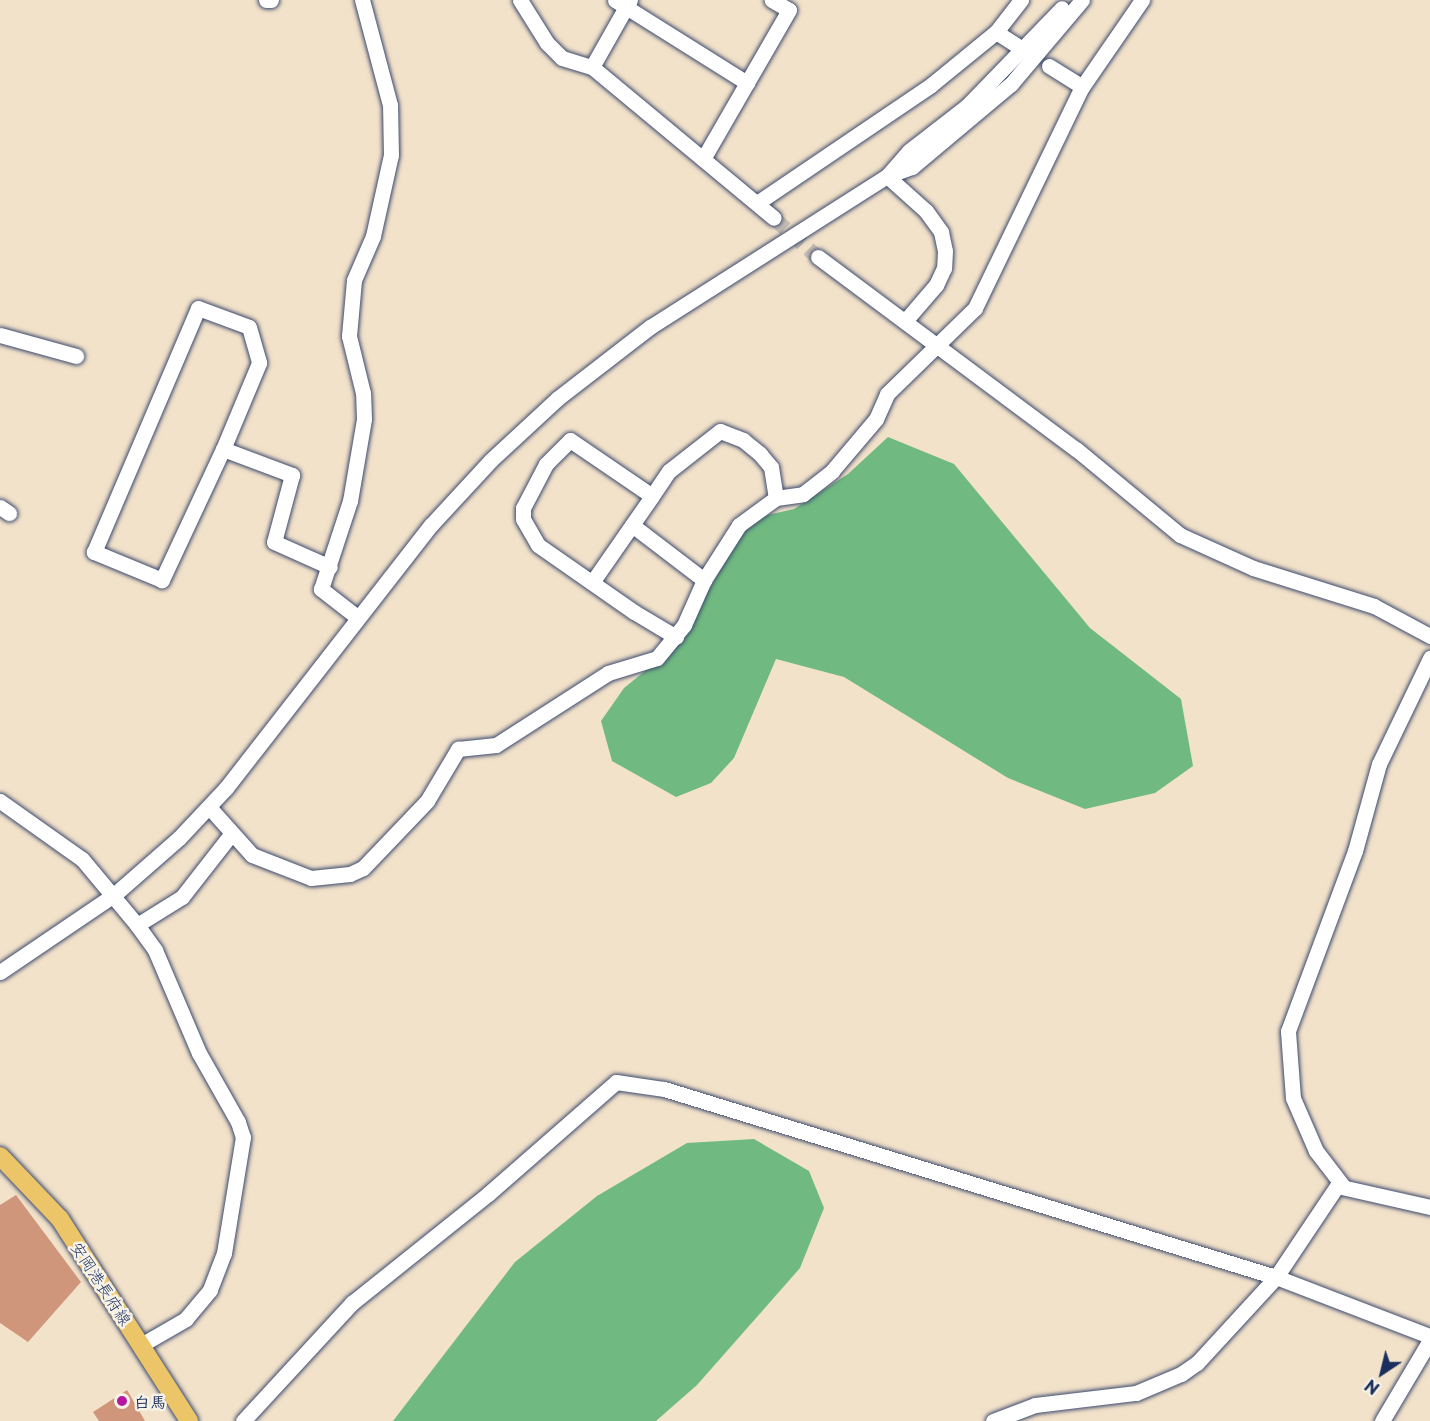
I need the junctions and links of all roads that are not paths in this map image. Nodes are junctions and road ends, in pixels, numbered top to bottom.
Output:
1 (266, 0) edge
2 (271, 0) edge
3 (362, 0) edge
4 (520, 0) edge
5 (772, 0) edge
6 (1021, 0) edge
7 (1069, 0) edge
8 (1082, 0) edge
9 (1142, 0) edge
10 (624, 2) edge
11 (996, 32) junction
12 (1016, 45) dead end
13 (1049, 66) dead end
14 (592, 67) junction
15 (747, 83) junction
16 (1082, 87) junction
17 (703, 159) junction
18 (887, 176) junction
19 (757, 203) junction
20 (774, 218) tunnel mouth
21 (818, 257) tunnel mouth
22 (905, 321) junction
23 (0, 335) edge
24 (934, 345) junction
25 (76, 356) dead end
26 (223, 449) junction
27 (652, 496) junction
28 (777, 498) junction
29 (632, 525) junction
30 (330, 567) junction
31 (705, 580) junction
32 (593, 581) junction
33 (357, 617) junction
34 (1430, 636) edge
35 (676, 637) junction
36 (1430, 658) edge
37 (0, 801) edge
38 (209, 807) junction
39 (232, 833) junction
40 (115, 894) junction
41 (137, 925) junction
42 (0, 972) edge
43 (0, 1156) edge
44 (1343, 1186) junction
45 (1430, 1207) edge
46 (1276, 1277) junction
47 (1430, 1338) edge
48 (141, 1345) junction
49 (189, 1421) edge
50 (243, 1421) edge
51 (993, 1421) edge
52 (1383, 1421) edge

1 - 2 street
3 - 30 street
4 - 14 street
5 - 15 street
6 - 11 street
7 - 18 street
8 - 18 street
9 - 16 street
10 - 14 street
10 - 15 street
11 - 12 street
11 - 19 street
13 - 16 street
14 - 17 street
15 - 17 street
16 - 24 street
17 - 19 street
18 - 22 street
18 - 33 street
19 - 20 street
21 - 22 street
22 - 24 street
23 - 25 street
24 - 28 street
24 - 34 street
26 - 26 street
26 - 30 street
27 - 28 street
27 - 29 street
27 - 32 street
28 - 31 street
29 - 31 street
29 - 32 street
30 - 33 street
31 - 35 street
32 - 35 street
33 - 38 street
35 - 39 street
36 - 44 street
37 - 40 street
38 - 39 street
38 - 40 street
39 - 41 street
40 - 41 street
40 - 42 street
41 - 48 street
43 - 48 main road, 安岡港長府線
44 - 45 street
44 - 46 street
46 - 47 street
46 - 50 street
46 - 51 street
47 - 52 street
48 - 49 main road, 安岡港長府線

